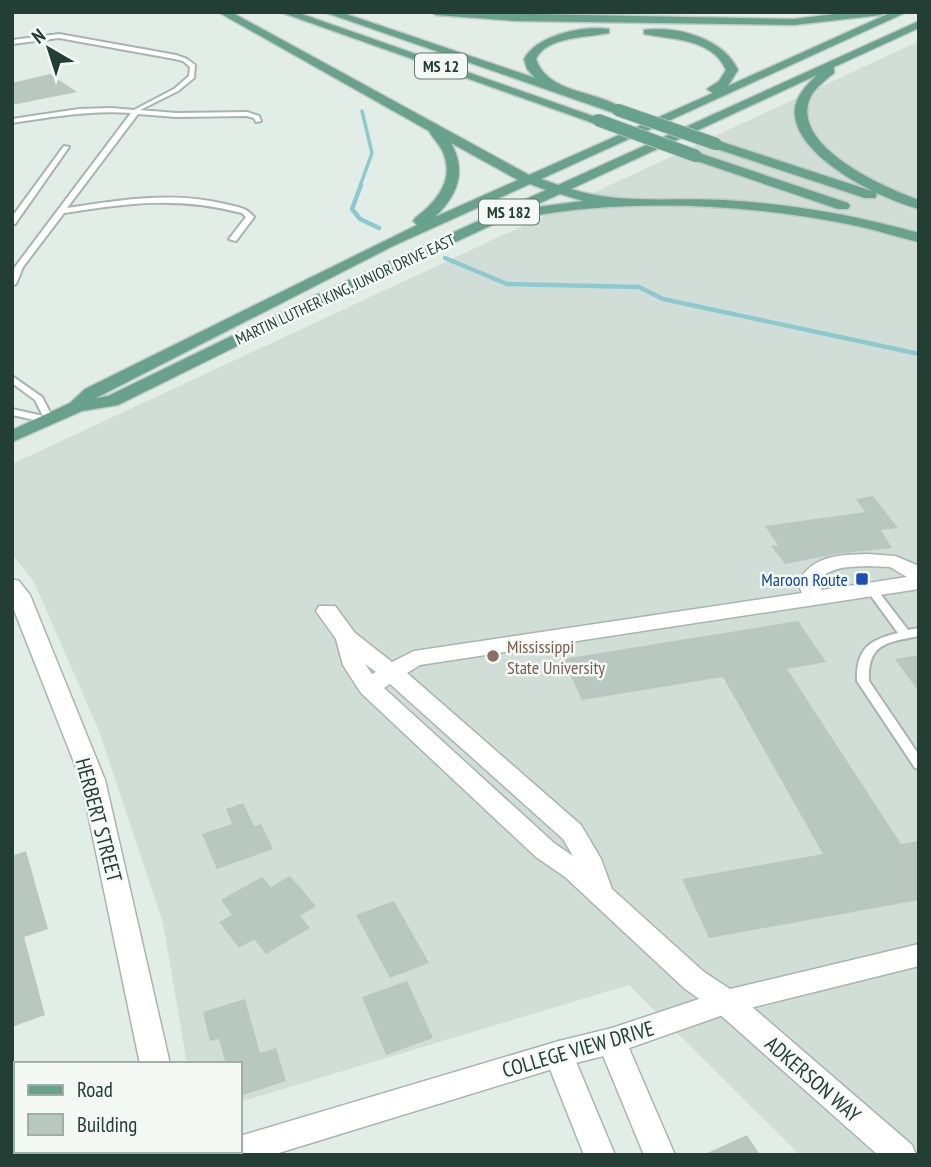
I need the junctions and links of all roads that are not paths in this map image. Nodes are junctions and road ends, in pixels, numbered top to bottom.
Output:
1 (223, 12) edge
2 (285, 12) edge
3 (330, 12) edge
4 (436, 12) edge
5 (881, 12) edge
6 (902, 12) edge
7 (751, 22) junction
8 (919, 24) edge
9 (12, 42) edge
10 (828, 45) junction
11 (843, 60) junction
12 (819, 70) junction
13 (586, 99) junction
14 (696, 103) junction
15 (135, 112) junction
16 (12, 121) edge
17 (258, 121) dead end
18 (423, 122) junction
19 (66, 147) dead end
20 (527, 179) junction
21 (559, 189) junction
22 (620, 203) junction
23 (919, 205) edge
24 (60, 211) junction
25 (919, 211) edge
26 (491, 220) junction
27 (12, 222) edge
28 (919, 235) edge
29 (233, 239) dead end
30 (388, 243) junction
31 (12, 284) edge
32 (12, 379) edge
33 (76, 407) junction
34 (12, 412) edge
35 (49, 420) junction
36 (12, 437) edge
37 (919, 576) edge
38 (919, 582) edge
39 (12, 586) edge
40 (871, 589) junction
41 (815, 597) junction
42 (327, 611) dead end
43 (919, 632) edge
44 (906, 635) junction
45 (347, 638) junction
46 (389, 672) junction
47 (369, 687) junction
48 (919, 765) edge
49 (603, 897) junction
50 (919, 955) edge
51 (726, 1002) junction
52 (612, 1041) junction
53 (559, 1054) junction
54 (155, 1062) edge
55 (242, 1150) edge
56 (600, 1155) edge
57 (660, 1155) edge
58 (901, 1155) edge

1 - 18 main road
2 - 28 main road, MS 12, bridge
3 - 13 main road, MS 12
4 - 7 main road
5 - 7 main road
6 - 10 main road, MARTIN LUTHER KING, JUNIOR DRIVE EAST / MS 182
7 - 10 main road
8 - 11 main road, MARTIN LUTHER KING, JUNIOR DRIVE EAST / MS 182
9 - 15 lane
10 - 12 main road
10 - 14 main road, MARTIN LUTHER KING, JUNIOR DRIVE EAST / MS 182
11 - 12 main road, MARTIN LUTHER KING, JUNIOR DRIVE EAST / MS 182
11 - 23 main road
12 - 21 main road, MARTIN LUTHER KING, JUNIOR DRIVE EAST / MS 182
13 - 14 main road
13 - 25 main road, MS 12, bridge
14 - 20 main road, MARTIN LUTHER KING, JUNIOR DRIVE EAST / MS 182
15 - 16 lane
15 - 17 lane
15 - 24 lane
18 - 20 main road
18 - 30 main road
19 - 27 lane
20 - 21 main road
20 - 30 main road, MARTIN LUTHER KING, JUNIOR DRIVE EAST / MS 182
21 - 22 main road
21 - 26 main road, MARTIN LUTHER KING, JUNIOR DRIVE EAST / MS 182
22 - 26 main road
22 - 28 main road
24 - 29 lane
24 - 31 lane
26 - 33 main road, MARTIN LUTHER KING, JUNIOR DRIVE EAST / MS 182
30 - 33 main road, MARTIN LUTHER KING, JUNIOR DRIVE EAST / MS 182
32 - 35 lane
33 - 35 main road, MARTIN LUTHER KING, JUNIOR DRIVE EAST / MS 182
34 - 35 lane
35 - 36 main road, MARTIN LUTHER KING, JUNIOR DRIVE EAST / MS 182
37 - 41 street
38 - 40 street
39 - 54 street, HERBERT STREET
40 - 41 street
40 - 44 lane
41 - 46 street
42 - 45 street
43 - 44 lane
44 - 48 lane
45 - 46 street
45 - 47 street, ADKERSON WAY
46 - 47 street
46 - 49 street
47 - 49 street, ADKERSON WAY
49 - 51 street, ADKERSON WAY
50 - 51 street, COLLEGE VIEW DRIVE
51 - 52 street, COLLEGE VIEW DRIVE
51 - 58 street, ADKERSON WAY
52 - 53 street, COLLEGE VIEW DRIVE
52 - 57 street
53 - 55 street, COLLEGE VIEW DRIVE
53 - 56 street

